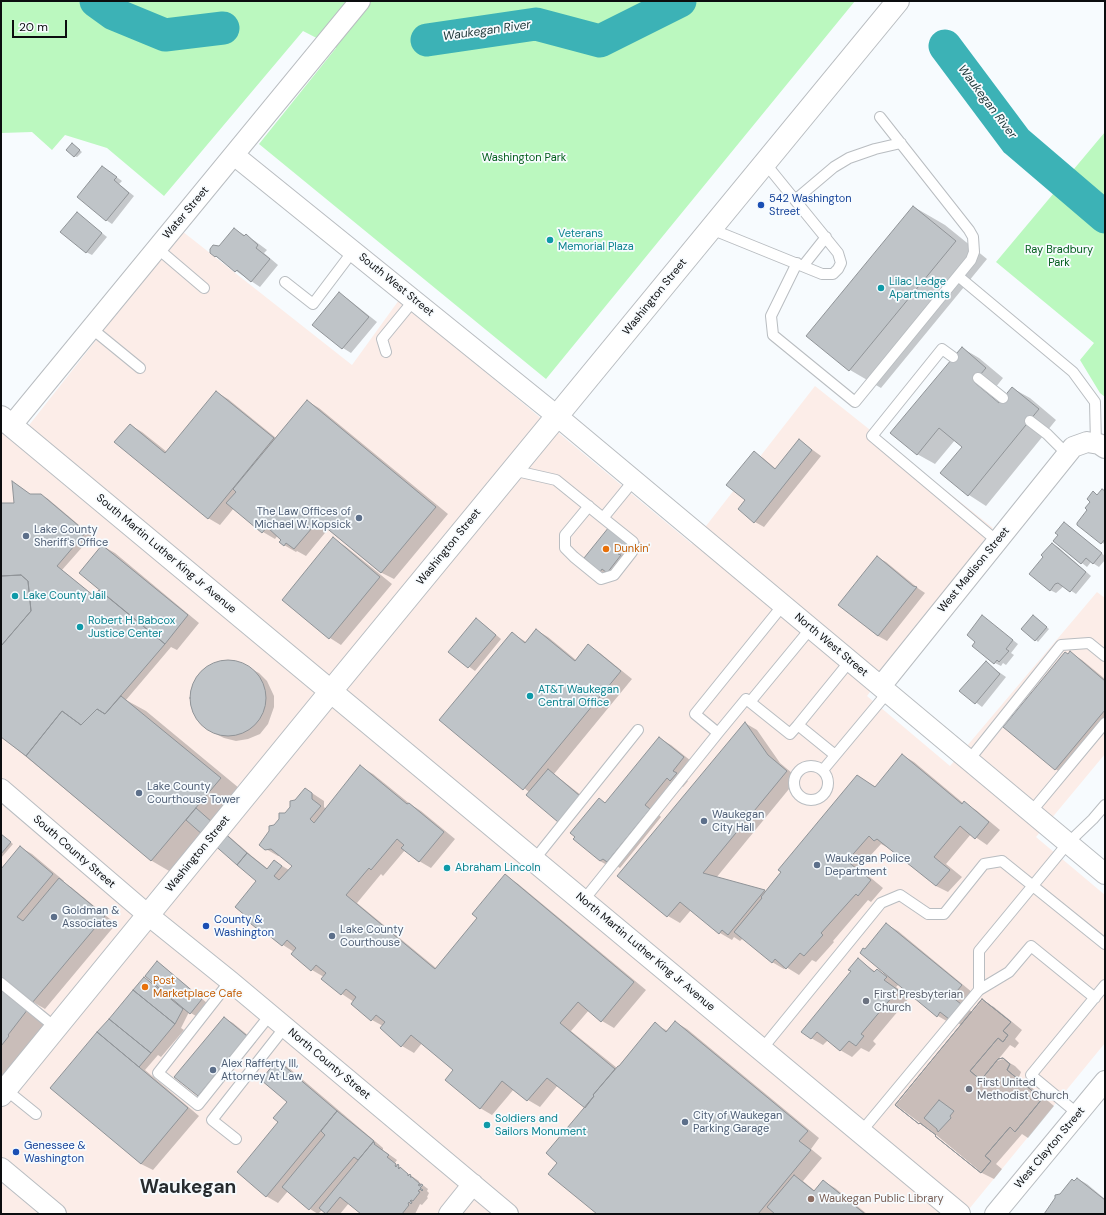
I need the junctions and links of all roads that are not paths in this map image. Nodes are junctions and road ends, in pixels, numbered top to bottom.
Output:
1 (360, 1) edge
2 (898, 1) edge
3 (880, 117) dead end
4 (901, 143) junction
5 (234, 155) junction
6 (765, 163) junction
7 (795, 200) junction
8 (711, 229) junction
9 (826, 237) junction
10 (157, 248) junction
11 (353, 251) junction
12 (800, 264) junction
13 (958, 276) junction
14 (286, 282) dead end
15 (204, 288) dead end
16 (414, 300) junction
17 (91, 328) junction
18 (386, 352) dead end
19 (953, 357) dead end
20 (140, 368) dead end
21 (978, 378) dead end
22 (1003, 398) dead end
23 (557, 416) junction
24 (1030, 421) dead end
25 (6, 422) edge
26 (1100, 446) edge
27 (1067, 454) junction
28 (512, 470) junction
29 (634, 480) junction
30 (589, 506) junction
31 (603, 518) junction
32 (997, 541) junction
33 (783, 605) junction
34 (811, 628) junction
35 (1105, 656) edge
36 (850, 661) junction
37 (884, 689) junction
38 (331, 691) junction
39 (750, 702) junction
40 (1105, 723) edge
41 (798, 725) junction
42 (638, 730) dead end
43 (718, 733) junction
44 (835, 756) junction
45 (969, 760) junction
46 (823, 770) dead end
47 (1, 789) edge
48 (1105, 805) edge
49 (1031, 812) junction
50 (1068, 843) junction
51 (534, 860) junction
52 (1105, 874) edge
53 (1033, 885) junction
54 (583, 901) junction
55 (148, 915) junction
56 (1105, 944) edge
57 (230, 981) junction
58 (1, 983) edge
59 (1105, 985) edge
60 (979, 990) junction
61 (1095, 998) junction
62 (278, 1021) junction
63 (56, 1028) junction
64 (762, 1048) junction
65 (1105, 1081) edge
66 (3, 1092) edge
67 (36, 1114) dead end
68 (1078, 1114) junction
69 (861, 1132) junction
70 (236, 1139) dead end
71 (1, 1168) edge
72 (473, 1184) junction
73 (56, 1214) edge
74 (449, 1214) edge
75 (508, 1214) edge
76 (959, 1214) edge
77 (995, 1214) edge

1 - 5 street, Water Street
2 - 6 main road, Washington Street
3 - 4 lane
4 - 7 lane
4 - 13 lane
5 - 10 street, Water Street
5 - 11 street, South West Street
6 - 7 lane
6 - 8 main road, Washington Street
7 - 9 lane
8 - 12 lane
8 - 23 main road, Washington Street
9 - 12 lane
9 - 12 lane
10 - 15 lane
10 - 17 street, Water Street
11 - 14 lane
11 - 16 street, South West Street
12 - 13 lane
13 - 26 lane
16 - 18 lane
16 - 23 street, South West Street
17 - 20 lane
17 - 25 street, Water Street
19 - 32 lane
21 - 22 lane
23 - 28 main road, Washington Street
23 - 29 street, North West Street
24 - 27 lane
25 - 38 main road, South Martin Luther King Jr Avenue
26 - 27 street, West Madison Street
27 - 32 street, West Madison Street
28 - 30 lane
28 - 38 main road, Washington Street
29 - 31 lane
29 - 33 street, North West Street
30 - 31 lane
30 - 31 lane
32 - 37 street, West Madison Street
33 - 34 street, North West Street
33 - 43 lane
34 - 36 street, North West Street
34 - 39 lane
35 - 45 lane
36 - 37 street, North West Street
36 - 41 lane
37 - 44 lane
37 - 45 street, North West Street
38 - 51 main road, North Martin Luther King Jr Avenue
38 - 55 main road, Washington Street
39 - 41 lane
39 - 43 lane
40 - 49 lane
41 - 44 lane
42 - 51 lane
43 - 54 lane
44 - 46 lane
45 - 49 street, North West Street
47 - 55 street, South County Street
48 - 50 lane
49 - 50 street, North West Street
50 - 52 street, North West Street
50 - 53 lane
51 - 54 main road, North Martin Luther King Jr Avenue
53 - 56 lane
53 - 60 lane
53 - 64 lane
54 - 64 main road, North Martin Luther King Jr Avenue
55 - 57 street, North County Street
55 - 63 main road, Washington Street
57 - 62 street, North County Street
57 - 62 lane
58 - 63 lane
59 - 61 lane
60 - 61 lane
60 - 69 lane
61 - 68 lane
62 - 70 lane
62 - 72 street, North County Street
63 - 66 main road, Washington Street
64 - 69 main road, North Martin Luther King Jr Avenue
65 - 68 street, West Clayton Street
66 - 67 lane
68 - 77 street, West Clayton Street
69 - 76 main road, North Martin Luther King Jr Avenue
71 - 73 street
72 - 74 street
72 - 75 street, North County Street

